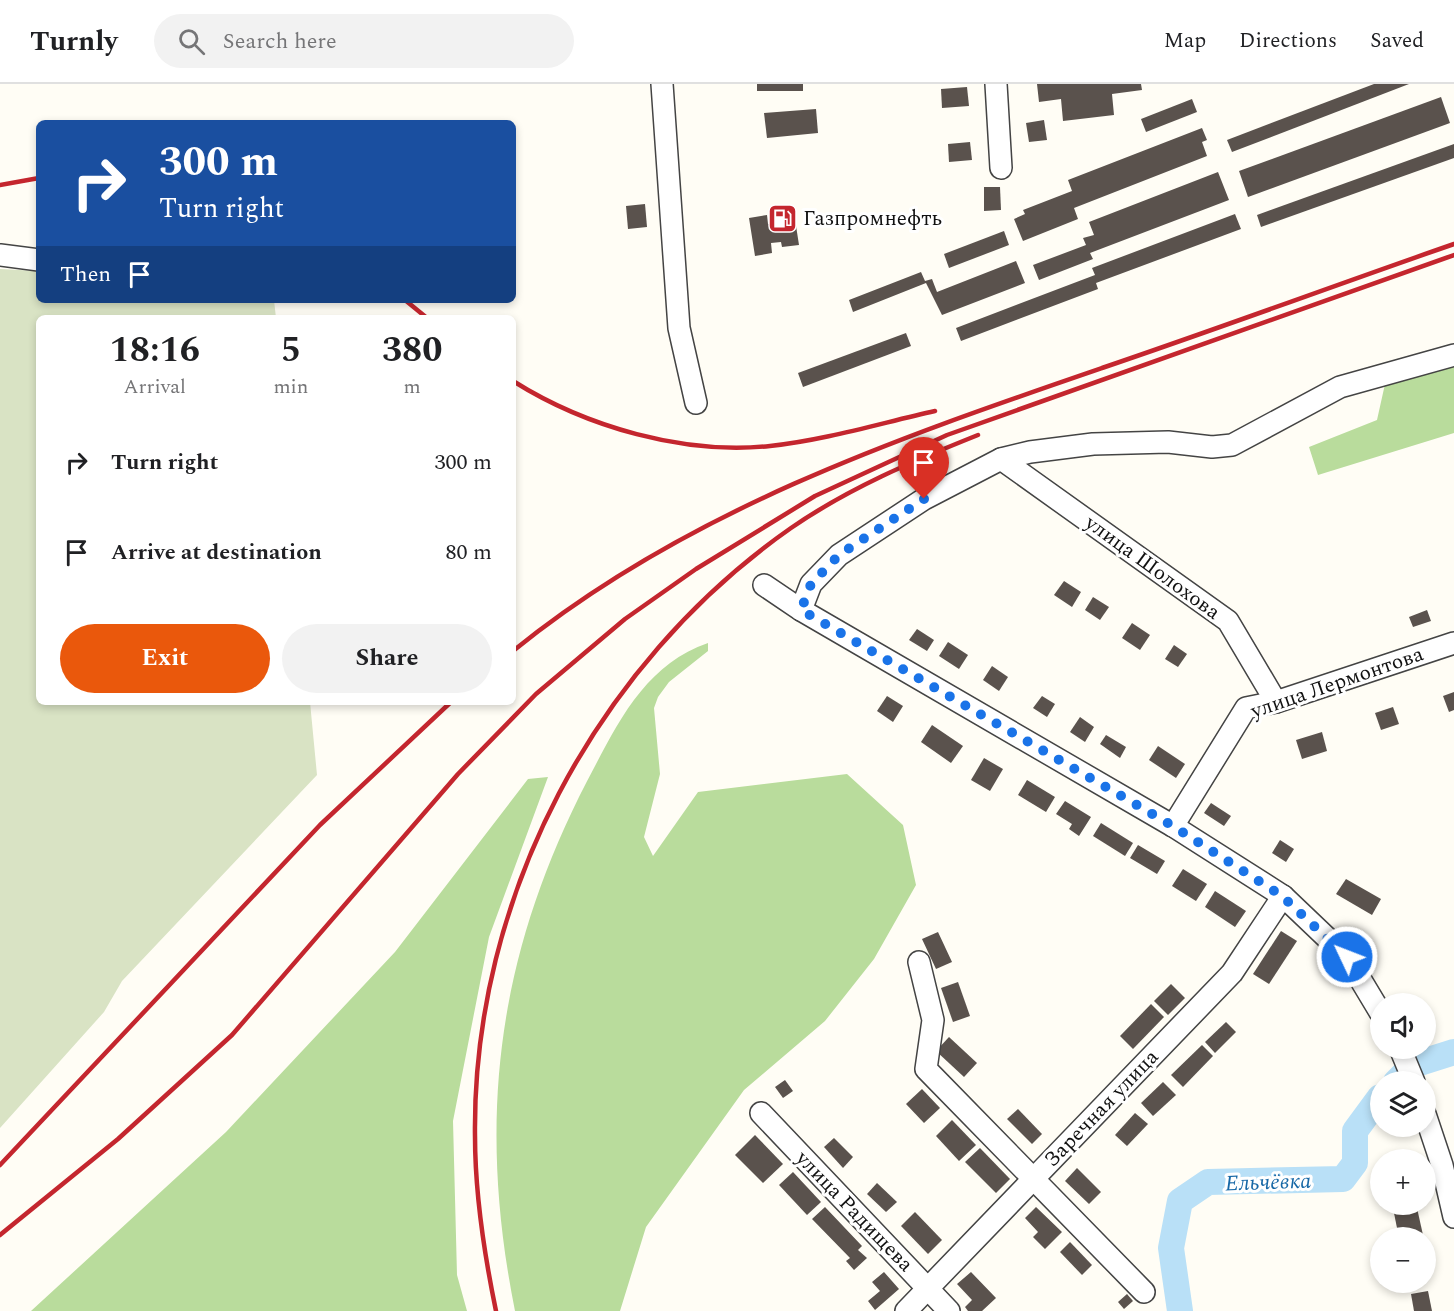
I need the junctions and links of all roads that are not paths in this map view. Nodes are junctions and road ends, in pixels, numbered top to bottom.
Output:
1 (662, 84) edge
2 (996, 84) edge
3 (1001, 168) dead end
4 (0, 255) edge
5 (36, 260) edge
6 (1454, 355) edge
7 (696, 403) dead end
8 (1001, 459) junction
9 (764, 585) dead end
10 (801, 610) junction
11 (1454, 643) edge
12 (1276, 702) junction
13 (1173, 826) junction
14 (1282, 896) junction
15 (919, 962) dead end
16 (1370, 995) edge
17 (761, 1113) dead end
18 (1436, 1137) edge
19 (1448, 1163) edge
20 (1032, 1179) junction
21 (1454, 1217) edge
22 (929, 1288) junction
23 (1144, 1292) dead end
24 (906, 1311) edge
25 (949, 1311) edge

1 - 7 street
2 - 3 street
4 - 5 street
6 - 8 street
8 - 10 street
8 - 12 street, улица Шолохова
9 - 10 street
10 - 13 street
11 - 12 street, улица Лермонтова
12 - 13 street, улица Лермонтова
13 - 14 street
14 - 16 street
14 - 20 street, Заречная улица
15 - 20 street
17 - 22 street, улица Радищева
18 - 19 street
19 - 21 street
20 - 22 street, Заречная улица
20 - 23 street
22 - 24 street, Заречная улица
22 - 25 street, улица Радищева

